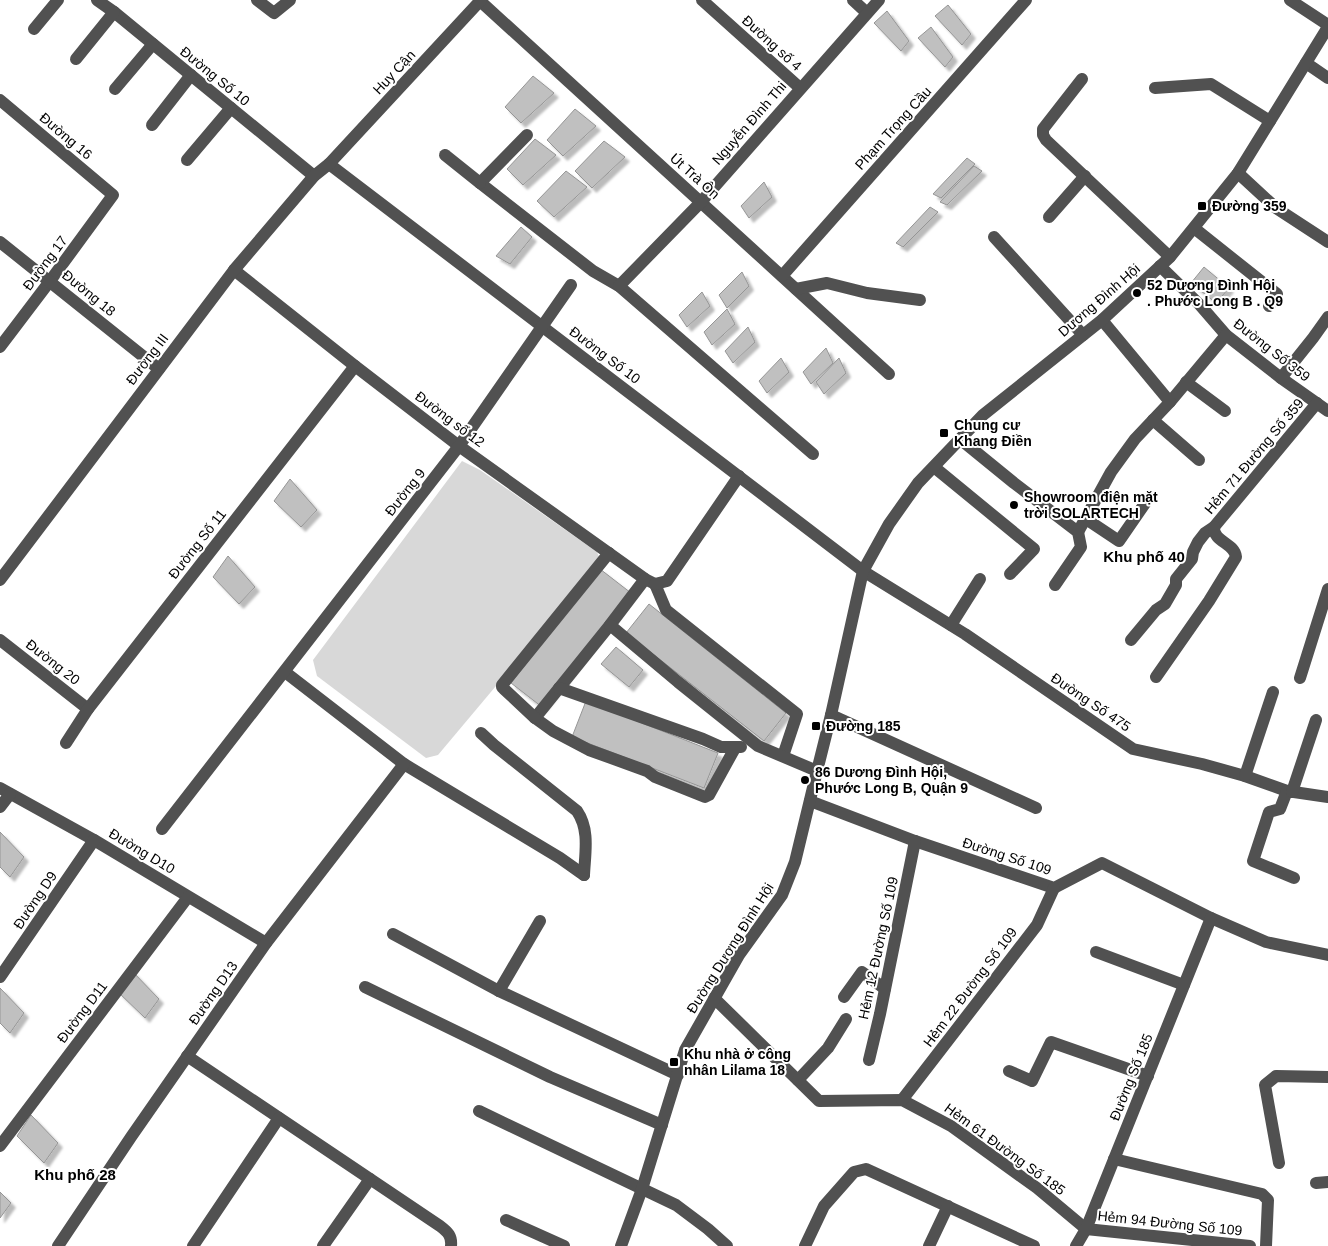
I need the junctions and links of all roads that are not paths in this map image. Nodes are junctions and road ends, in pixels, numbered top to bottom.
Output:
1 (58, 0) edge
2 (97, 0) edge
3 (257, 0) edge
4 (290, 0) edge
5 (480, 0) edge
6 (702, 0) edge
7 (854, 0) edge
8 (879, 0) edge
9 (1026, 0) edge
10 (1290, 0) edge
11 (114, 12) junction
12 (867, 13) junction
13 (1328, 26) edge
14 (34, 29) dead end
15 (153, 44) junction
16 (76, 60) dead end
17 (1306, 63) junction
18 (191, 75) junction
19 (1328, 78) edge
20 (1082, 79) dead end
21 (800, 88) junction
22 (1155, 88) dead end
23 (115, 89) dead end
24 (0, 100) edge
25 (231, 108) junction
26 (1270, 121) junction
27 (152, 125) dead end
28 (527, 135) dead end
29 (445, 155) dead end
30 (187, 160) dead end
31 (329, 164) junction
32 (1238, 173) junction
33 (314, 176) junction
34 (1085, 176) junction
35 (480, 183) junction
36 (113, 195) joint
37 (701, 202) junction
38 (1049, 217) dead end
39 (1194, 228) junction
40 (994, 237) dead end
41 (0, 242) edge
42 (1328, 242) edge
43 (1170, 257) junction
44 (1160, 266) junction
45 (234, 270) junction
46 (782, 276) junction
47 (50, 281) junction
48 (571, 285) dead end
49 (620, 286) junction
50 (796, 289) junction
51 (920, 300) dead end
52 (1269, 306) dead end
53 (1328, 317) edge
54 (1102, 320) junction
55 (543, 327) junction
56 (1226, 334) junction
57 (1083, 335) junction
58 (0, 348) edge
59 (355, 366) junction
60 (158, 369) junction
61 (889, 374) dead end
62 (1281, 378) junction
63 (1186, 382) junction
64 (1170, 402) junction
65 (1317, 403) junction
66 (1225, 411) dead end
67 (1328, 411) edge
68 (1153, 420) junction
69 (960, 439) junction
70 (460, 446) junction
71 (813, 454) dead end
72 (1199, 460) dead end
73 (934, 467) junction
74 (739, 476) junction
75 (1148, 499) dead end
76 (1086, 519) junction
77 (1214, 527) junction
78 (1078, 532) junction
79 (609, 553) junction
80 (863, 571) junction
81 (1010, 574) dead end
82 (980, 579) dead end
83 (0, 580) edge
84 (650, 581) junction
85 (1055, 585) dead end
86 (1328, 589) edge
87 (610, 625) junction
88 (951, 625) junction
89 (0, 640) edge
90 (1131, 640) dead end
91 (285, 672) junction
92 (1156, 677) dead end
93 (1300, 678) dead end
94 (560, 688) junction
95 (1273, 692) dead end
96 (88, 709) junction
97 (831, 715) junction
98 (535, 718) junction
99 (1316, 720) dead end
100 (481, 733) dead end
101 (66, 743) dead end
102 (758, 746) junction
103 (735, 748) junction
104 (783, 756) junction
105 (404, 764) junction
106 (816, 771) junction
107 (1245, 776) junction
108 (5, 791) edge
109 (1290, 792) junction
110 (1328, 797) edge
111 (810, 802) junction
112 (0, 807) edge
113 (1036, 808) dead end
114 (162, 829) dead end
115 (94, 840) junction
116 (915, 841) junction
117 (1294, 878) dead end
118 (1054, 888) junction
119 (188, 897) junction
120 (1211, 918) junction
121 (540, 921) dead end
122 (393, 934) dead end
123 (266, 943) junction
124 (1096, 952) dead end
125 (1328, 956) edge
126 (0, 977) edge
127 (1184, 986) junction
128 (365, 987) dead end
129 (885, 989) junction
130 (499, 991) junction
131 (844, 997) dead end
132 (714, 998) junction
133 (846, 1019) dead end
134 (187, 1056) junction
135 (869, 1060) dead end
136 (1009, 1071) dead end
137 (678, 1075) junction
138 (1148, 1076) junction
139 (1328, 1077) edge
140 (798, 1080) junction
141 (902, 1100) junction
142 (479, 1111) dead end
143 (279, 1118) junction
144 (662, 1125) junction
145 (1, 1144) edge
146 (1114, 1159) junction
147 (1279, 1163) dead end
148 (370, 1179) junction
149 (642, 1189) junction
150 (948, 1206) junction
151 (506, 1220) dead end
152 (1086, 1229) junction
153 (451, 1242) edge
154 (58, 1246) edge
155 (193, 1246) edge
156 (323, 1246) edge
157 (564, 1246) edge
158 (621, 1246) edge
159 (726, 1246) edge
160 (805, 1246) edge
161 (929, 1246) edge
162 (1034, 1246) edge
163 (1076, 1246) edge
164 (1250, 1246) edge
165 (1266, 1246) edge

1 - 14 street
2 - 11 street, Đường Số 10
3 - 4 street
5 - 31 street, Huy Cận
5 - 37 street, Út Trà Ôn
6 - 21 street, Đường số 4
7 - 12 street
8 - 12 street, Nguyễn Đình Thi
9 - 46 street, Phạm Trọng Cầu
10 - 13 street
11 - 15 street, Đường Số 10
11 - 16 street
12 - 21 street, Nguyễn Đình Thi
13 - 17 street, Dương Đình Hội
15 - 18 street, Đường Số 10
15 - 23 street
17 - 19 street
17 - 26 street, Dương Đình Hội
18 - 25 street, Đường Số 10
18 - 27 street
20 - 34 street
21 - 37 street, Nguyễn Đình Thi
22 - 26 street
24 - 36 street, Đường 16
25 - 30 street
25 - 33 street, Đường Số 10
26 - 32 street, Dương Đình Hội
28 - 35 street
29 - 35 street
31 - 33 street, Đường III
31 - 55 street, Đường Số 10
32 - 39 street, Dương Đình Hội
32 - 42 street
33 - 45 street, Đường III
34 - 38 street
34 - 43 street
35 - 49 street
36 - 47 street, Đường 17
37 - 46 street, Út Trà Ôn
37 - 49 street, Nguyễn Đình Thi
39 - 43 street, Dương Đình Hội
39 - 52 street
40 - 57 street
41 - 47 street, Đường 18
43 - 44 street, Dương Đình Hội
44 - 54 street, Dương Đình Hội
44 - 56 street, Đường Số 359
45 - 59 street, Đường số 12
45 - 60 street, Đường III
46 - 50 street, Út Trà Ôn
47 - 58 street, Đường 17
47 - 60 street, Đường 18
48 - 55 street, Đường 9
49 - 71 street
50 - 51 street
50 - 61 street, Út Trà Ôn
53 - 62 street
54 - 57 street, Dương Đình Hội
54 - 64 street
55 - 70 street, Đường 9
55 - 74 street, Đường Số 10
56 - 62 street, Đường Số 359
56 - 63 street
57 - 69 street, Dương Đình Hội
59 - 70 street, Đường số 12
59 - 96 street, Đường Số 11
60 - 83 street, Đường III
62 - 65 street, Đường Số 359
63 - 64 street
63 - 66 street
64 - 68 street
65 - 67 street, Đường Số 359
65 - 77 street, Hẻm 71 Đường Số 359
68 - 72 street
68 - 76 street
69 - 73 street, Dương Đình Hội
69 - 78 street
70 - 79 street, Đường số 12
70 - 91 street, Đường 9
73 - 80 street, Dương Đình Hội
73 - 81 street
74 - 80 street, Đường Số 10
74 - 84 street
75 - 76 street
76 - 78 street
77 - 90 street, Hẻm 71 Đường Số 359
77 - 92 street, Hẻm 71 Đường Số 359
78 - 85 street
79 - 84 street, Đường số 12
79 - 98 street
80 - 88 street, Đường Số 475
80 - 97 street, Đường Dương Đình Hội
82 - 88 street
84 - 87 street
84 - 104 street
86 - 93 street
87 - 94 street
87 - 102 street
88 - 107 street, Đường Số 475
89 - 96 street, Đường 20
91 - 105 street
91 - 114 street, Đường 9
94 - 98 street
94 - 103 street
95 - 107 street
96 - 101 street, Đường Số 11
97 - 106 street, Đường Dương Đình Hội
97 - 113 street
98 - 103 street
99 - 109 street
100 - 105 street
102 - 103 street
102 - 104 street
104 - 106 street
105 - 123 street, Đường D13
106 - 111 street, Đường Dương Đình Hội
107 - 109 street, Đường Số 475
108 - 112 street
108 - 115 street, Đường D10
109 - 110 street, Đường Số 475
109 - 117 street
111 - 116 street, Đường Số 109
111 - 132 street, Đường Dương Đình Hội
115 - 119 street, Đường D10
115 - 126 street, Đường D9
116 - 118 street, Đường Số 109
116 - 129 street, Hẻm 12 Đường Số 109
118 - 120 street, Đường Số 109
118 - 141 street, Hẻm 22 Đường Số 109
119 - 123 street, Đường D10
119 - 145 street, Đường D11
120 - 125 street, Đường Số 109
120 - 127 street, Đường Số 185
121 - 130 street
122 - 130 street
123 - 134 street, Đường D13
124 - 127 street
127 - 138 street, Đường Số 185
128 - 144 street
129 - 131 street
129 - 135 street, Hẻm 12 Đường Số 109
130 - 137 street
132 - 137 street, Đường Dương Đình Hội
132 - 140 street
133 - 140 street
134 - 143 street
134 - 154 street, Đường D13
136 - 138 street
137 - 144 street, Đường Dương Đình Hội
138 - 146 street, Đường Số 185
139 - 147 street
140 - 141 street
141 - 152 street, Hẻm 61 Đường Số 185
142 - 149 street
143 - 148 street
143 - 155 street
144 - 149 street, Đường Dương Đình Hội
146 - 152 street, Đường Số 185
146 - 165 street
148 - 153 street
148 - 156 street
149 - 158 street, Đường Dương Đình Hội
149 - 159 street
150 - 160 street
150 - 161 street
150 - 162 street
151 - 157 street
152 - 163 street, Đường Số 185
152 - 164 street, Hẻm 94 Đường Số 109

